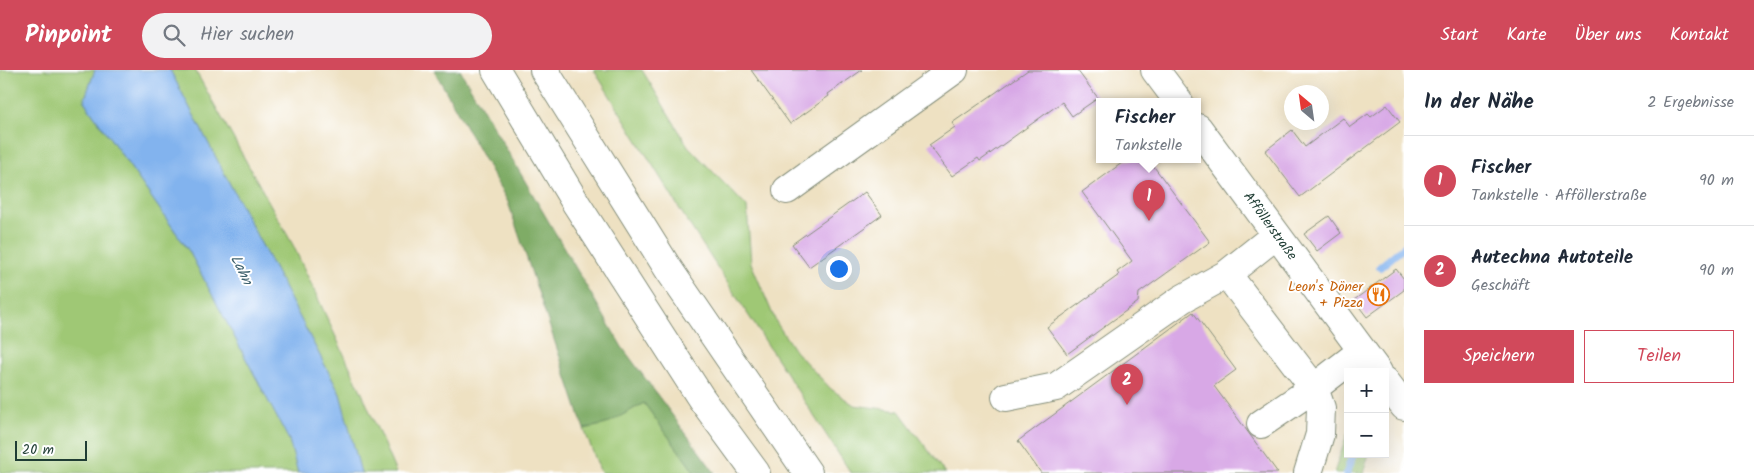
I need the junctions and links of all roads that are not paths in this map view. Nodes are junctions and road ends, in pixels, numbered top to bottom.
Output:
1 (496, 70) edge
2 (544, 70) edge
3 (954, 70) edge
4 (1155, 70) edge
5 (1176, 98) edge
6 (1201, 132) edge
7 (787, 190) dead end
8 (1276, 235) junction
9 (1227, 274) junction
10 (1370, 361) edge
11 (1389, 386) edge
12 (1314, 388) junction
13 (1006, 397) dead end
14 (1404, 406) edge
15 (1261, 424) dead end
16 (756, 473) edge
17 (808, 473) edge
18 (1308, 473) edge

1 - 16 main road
2 - 17 main road
3 - 7 main road
4 - 5 main road
6 - 8 main road, Afföllerstraße
8 - 9 main road
8 - 10 main road, Afföllerstraße
9 - 12 main road
9 - 13 main road
10 - 12 main road
11 - 14 main road
12 - 15 main road
12 - 18 main road

